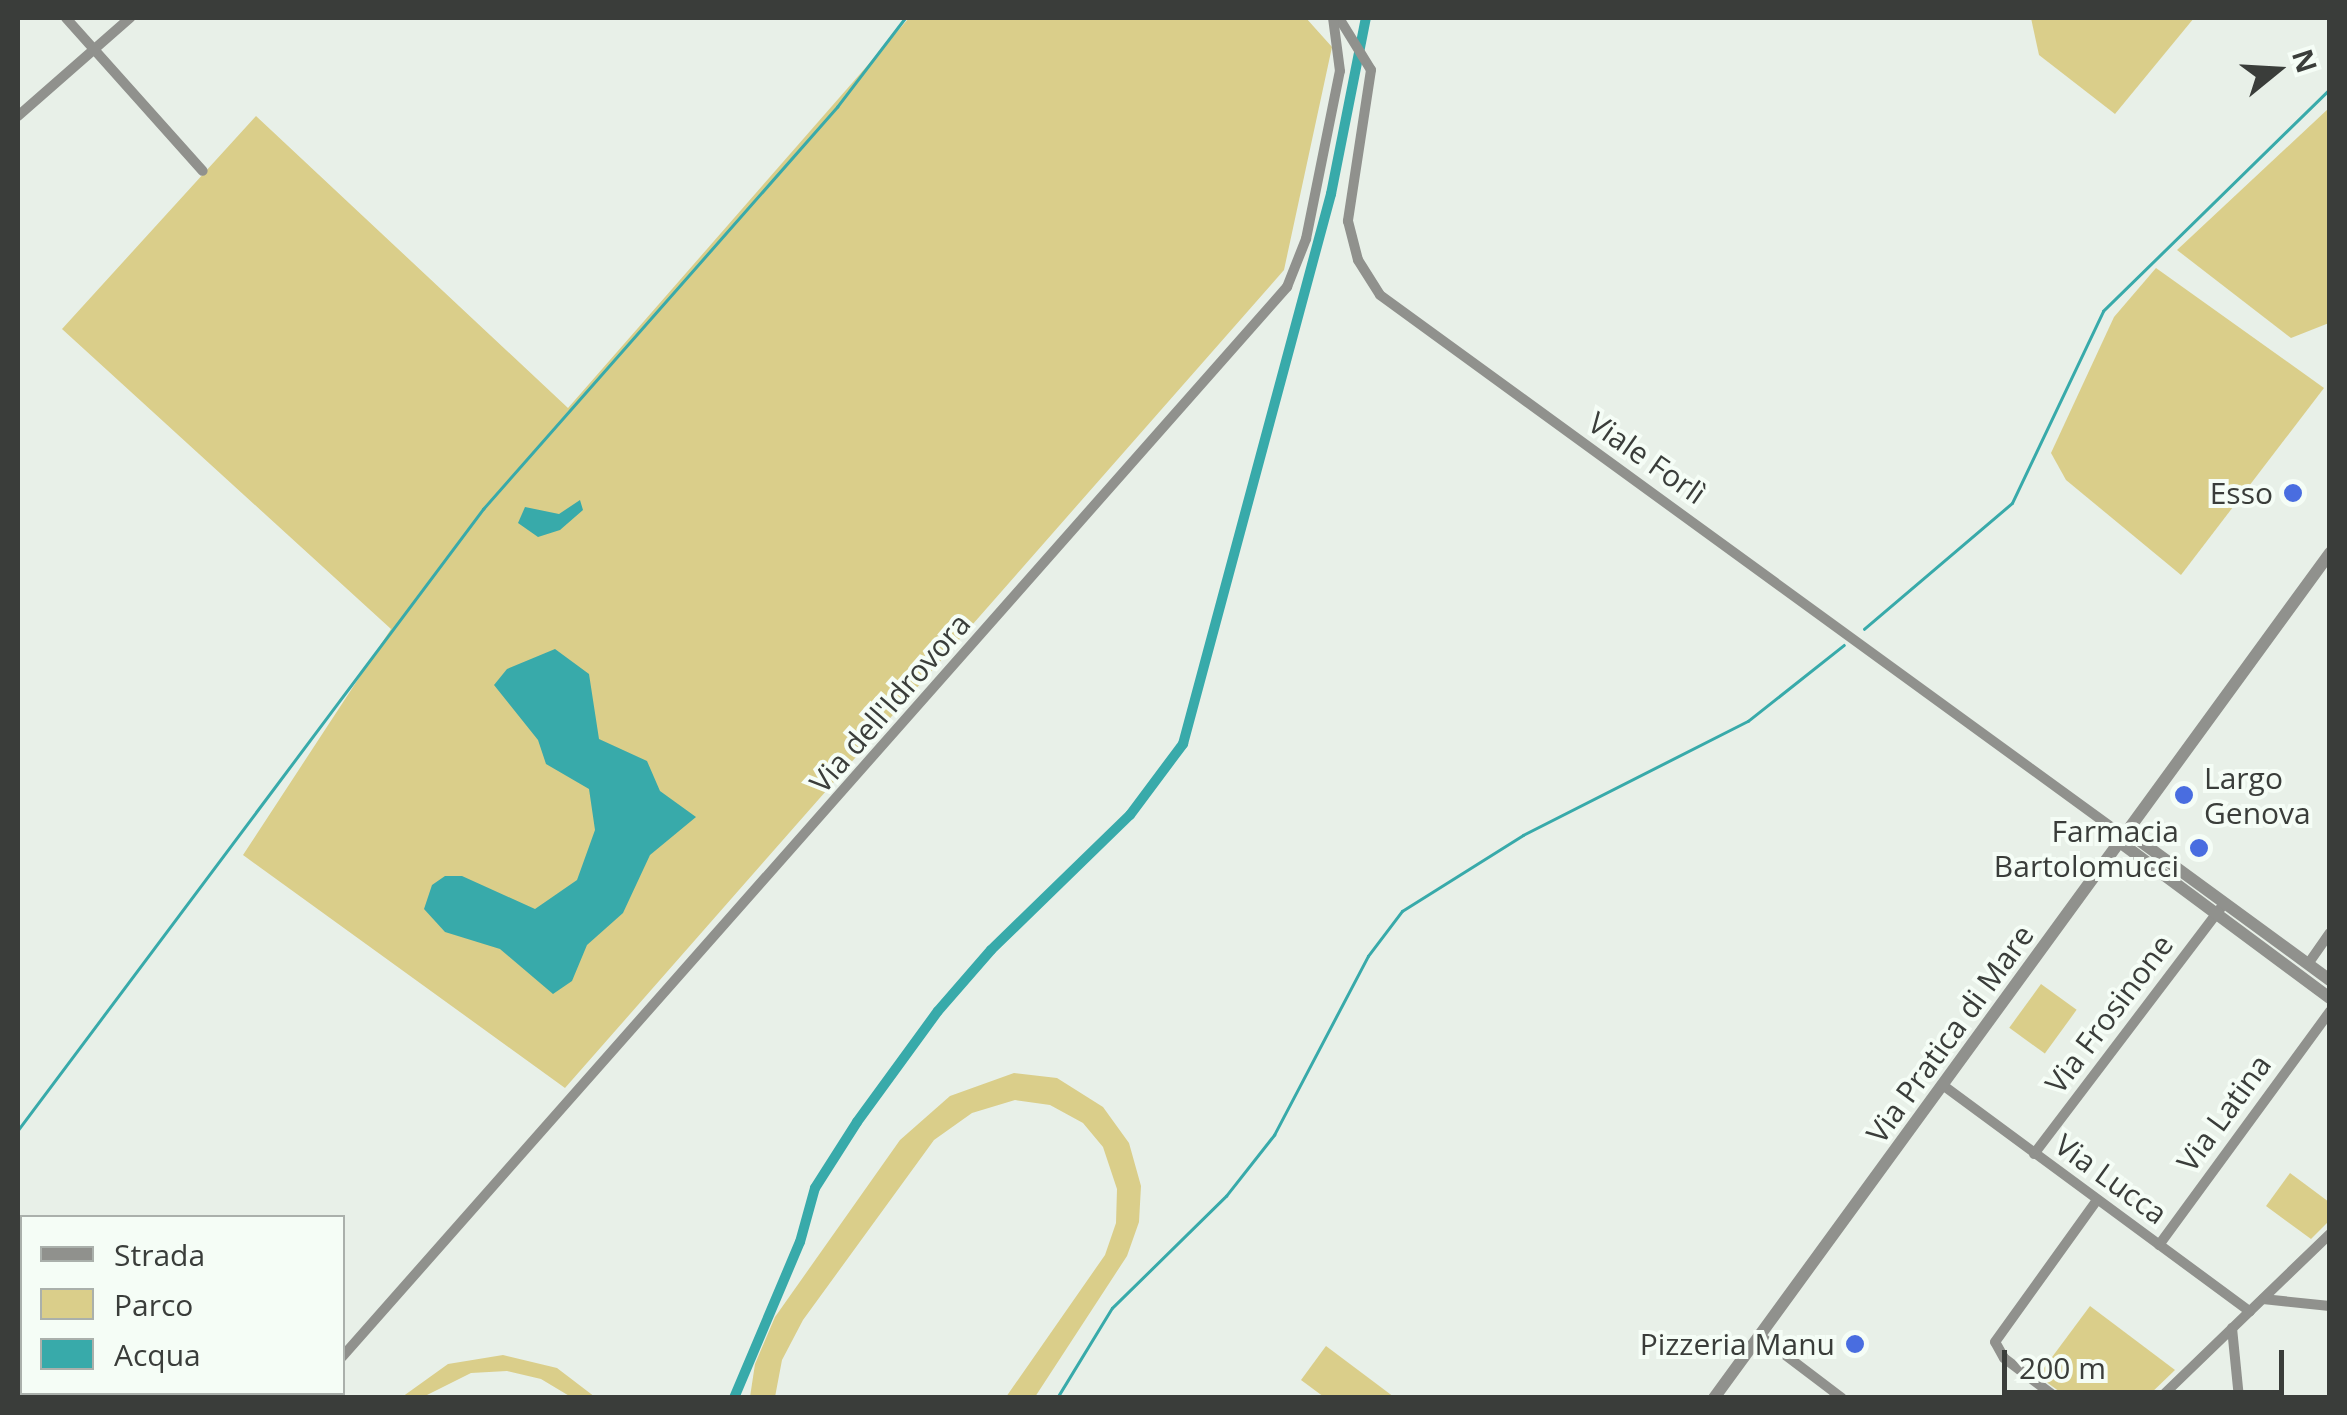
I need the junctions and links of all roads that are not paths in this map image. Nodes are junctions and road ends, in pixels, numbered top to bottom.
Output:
1 (66, 18) edge
2 (130, 18) edge
3 (1336, 18) edge
4 (94, 48) junction
5 (18, 116) edge
6 (204, 171) dead end
7 (2330, 553) edge
8 (2125, 838) junction
9 (2220, 909) junction
10 (2330, 934) edge
11 (2308, 964) junction
12 (2330, 980) edge
13 (2330, 998) edge
14 (2330, 1011) edge
15 (1944, 1086) junction
16 (2034, 1154) junction
17 (2098, 1200) junction
18 (2330, 1234) edge
19 (2158, 1245) junction
20 (2263, 1299) junction
21 (2330, 1306) edge
22 (2250, 1312) junction
23 (2232, 1328) junction
24 (1759, 1335) junction
25 (345, 1354) edge
26 (1714, 1398) edge
27 (1842, 1398) edge
28 (2057, 1398) edge
29 (2160, 1398) edge
30 (2240, 1398) edge

1 - 4 street
2 - 4 street
3 - 8 street, Viale Forlì
3 - 25 street, Via dell'Idrovora
4 - 5 street
4 - 6 street
7 - 8 street, Via Pratica di Mare
8 - 9 street
8 - 15 street, Via Pratica di Mare
9 - 11 street
9 - 13 street
9 - 16 street, Via Frosinone
10 - 11 street
11 - 12 street
14 - 19 street, Via Latina
15 - 16 street, Via Lucca
15 - 24 street, Via Pratica di Mare
16 - 17 street, Via Lucca
17 - 19 street, Via Lucca
17 - 28 street
18 - 20 street
19 - 22 street, Via Lucca
20 - 21 street
20 - 22 street
22 - 23 street
23 - 29 street
23 - 30 street
24 - 26 street, Via Pratica di Mare
24 - 27 street

